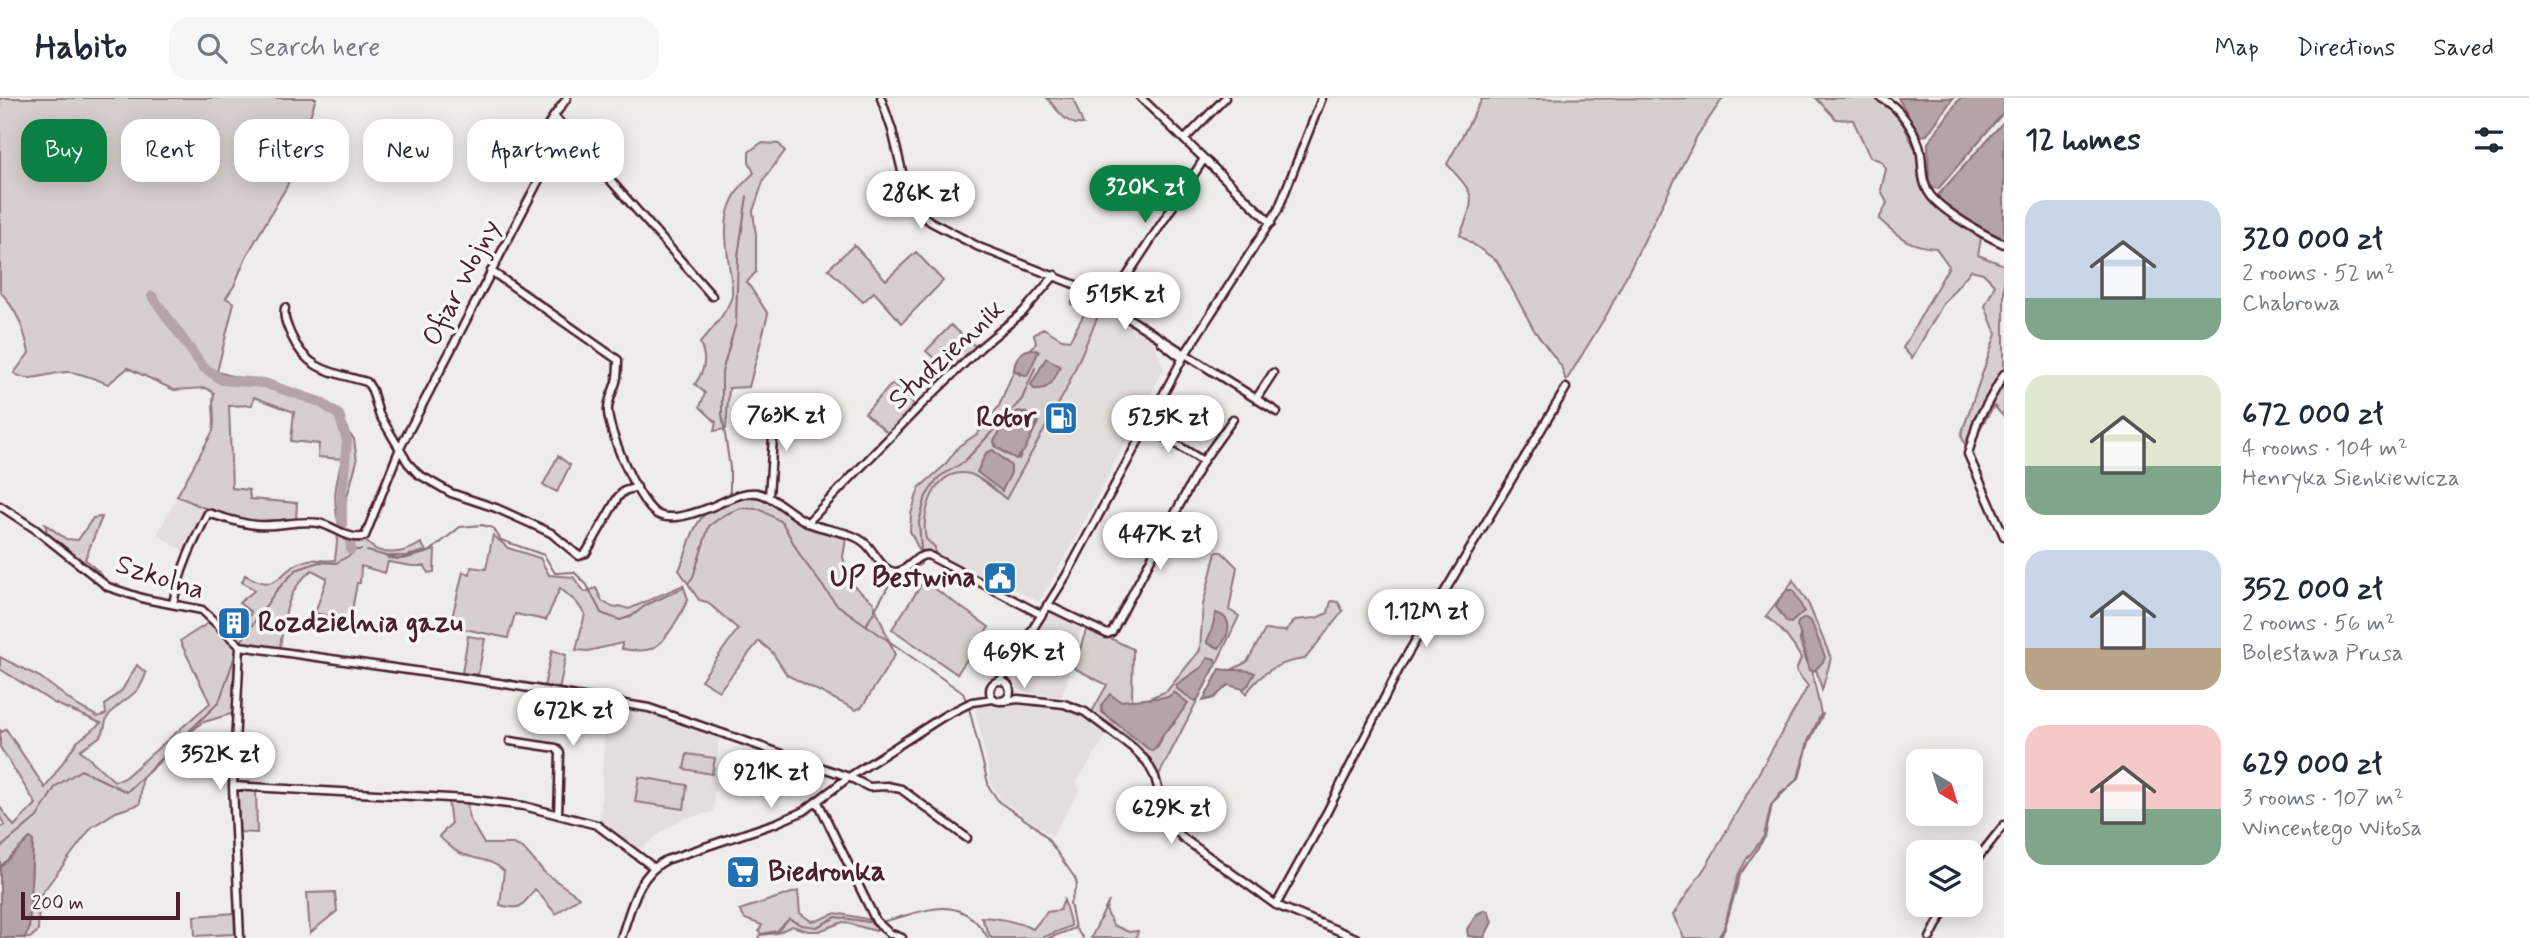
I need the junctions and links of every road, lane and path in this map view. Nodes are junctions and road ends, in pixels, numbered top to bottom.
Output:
1 (567, 98) edge
2 (881, 98) edge
3 (1141, 98) edge
4 (1225, 98) edge
5 (1322, 98) edge
6 (1881, 98) edge
7 (554, 116) junction
8 (1185, 139) junction
9 (1204, 159) junction
10 (1270, 223) junction
11 (2004, 244) edge
12 (491, 271) junction
13 (1055, 275) junction
14 (712, 296) dead end
15 (1108, 305) junction
16 (285, 308) dead end
17 (1182, 351) junction
18 (1175, 373) junction
19 (1273, 373) dead end
20 (2004, 374) edge
21 (1566, 388) dead end
22 (1256, 399) junction
23 (775, 407) dead end
24 (1276, 412) dead end
25 (1233, 419) dead end
26 (1147, 426) junction
27 (400, 448) junction
28 (1203, 461) junction
29 (637, 487) junction
30 (769, 497) junction
31 (0, 506) edge
32 (807, 523) junction
33 (2004, 536) edge
34 (173, 604) junction
35 (1047, 605) junction
36 (1042, 615) junction
37 (240, 646) junction
38 (1016, 657) junction
39 (1000, 681) junction
40 (1009, 687) junction
41 (991, 688) junction
42 (993, 699) junction
43 (1032, 700) junction
44 (1004, 701) junction
45 (972, 702) junction
46 (510, 740) dead end
47 (849, 778) junction
48 (233, 786) junction
49 (818, 802) junction
50 (558, 815) junction
51 (2004, 825) edge
52 (967, 838) dead end
53 (1983, 852) edge
54 (653, 867) junction
55 (1276, 905) junction
56 (1941, 917) edge
57 (888, 935) edge
58 (240, 938) edge
59 (621, 938) edge
60 (902, 938) edge
61 (1356, 938) edge
62 (1930, 938) edge

1 - 7 street, Ofiar Wojny
2 - 13 street
3 - 8 street
4 - 8 street
5 - 10 street
6 - 11 street
7 - 12 street, Ofiar Wojny
7 - 14 street
8 - 9 street
9 - 10 street
9 - 15 street
10 - 17 street
12 - 27 street, Ofiar Wojny
12 - 29 street
13 - 15 street
13 - 32 street, Studziennik
15 - 17 street
16 - 27 street
17 - 18 street
17 - 18 street
17 - 22 street
18 - 26 street
19 - 22 street
20 - 33 street
21 - 55 street
22 - 24 street
23 - 30 street
25 - 28 street
26 - 28 street
26 - 35 street
27 - 29 street
27 - 34 street, Ofiar Wojny
28 - 35 street
29 - 30 street
30 - 32 street
31 - 34 street, Szkolna
32 - 36 street
34 - 37 street, Szkolna
35 - 36 street
36 - 38 street
37 - 47 street
37 - 48 street
38 - 39 street
38 - 40 street
39 - 40 street
39 - 41 street
40 - 43 street
40 - 44 street
41 - 42 street
41 - 45 street
42 - 44 street
42 - 45 street
43 - 44 street
43 - 55 street
45 - 47 street
46 - 50 street
47 - 49 street
47 - 52 street
48 - 50 street
48 - 58 street
49 - 54 street
49 - 57 street
50 - 54 street
51 - 53 street
54 - 59 street
55 - 61 street
56 - 62 street
57 - 60 street

